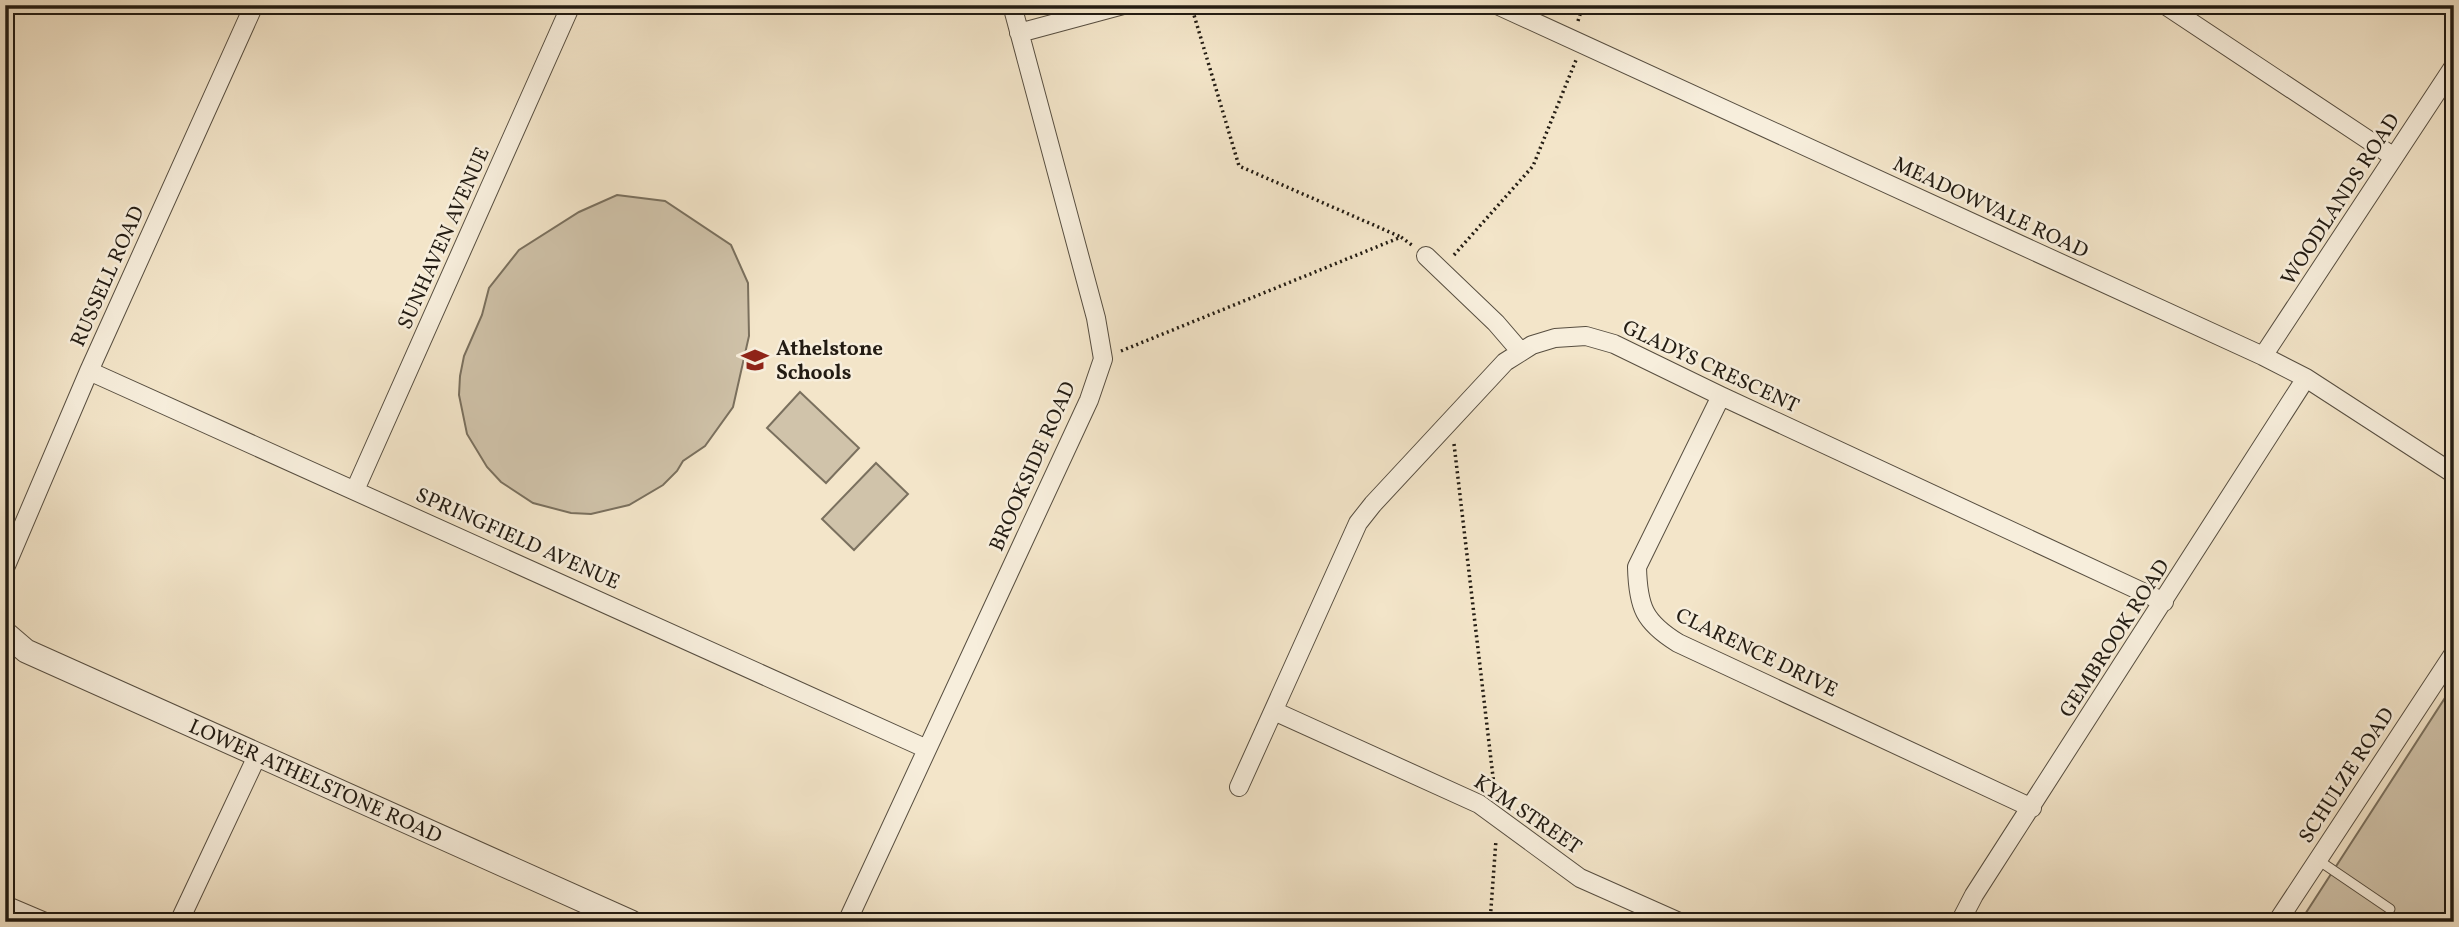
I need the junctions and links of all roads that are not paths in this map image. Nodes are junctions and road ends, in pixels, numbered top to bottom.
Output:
1 (254, 5) edge
2 (571, 5) edge
3 (1012, 5) edge
4 (1123, 5) edge
5 (1497, 5) edge
6 (2165, 5) edge
7 (1019, 33) junction
8 (2454, 66) edge
9 (2394, 157) junction
10 (1426, 256) road end
11 (1521, 352) junction
12 (2263, 356) junction
13 (89, 371) junction
14 (2306, 378) junction
15 (1721, 396) junction
16 (2454, 474) edge
17 (355, 490) junction
18 (5, 568) edge
19 (2164, 602) junction
20 (5, 633) edge
21 (2454, 653) edge
22 (1273, 711) junction
23 (927, 749) junction
24 (258, 754) junction
25 (1238, 787) dead end
26 (2032, 808) junction
27 (2318, 860) junction
28 (5, 905) edge
29 (2390, 909) dead end
30 (606, 917) edge
31 (45, 922) edge
32 (179, 922) edge
33 (631, 922) edge
34 (847, 922) edge
35 (1679, 922) edge
36 (1960, 922) edge
37 (2277, 922) edge

1 - 13 street, RUSSELL ROAD
2 - 17 street, SUNHAVEN AVENUE
3 - 7 street, BROOKSIDE ROAD
4 - 7 street
5 - 12 street, MEADOWVALE ROAD
6 - 9 street
7 - 23 street, BROOKSIDE ROAD
8 - 9 street, WOODLANDS ROAD
9 - 12 street, WOODLANDS ROAD
10 - 11 street
11 - 15 street, GLADYS CRESCENT
11 - 22 street, GLADYS CRESCENT
12 - 14 street, MEADOWVALE ROAD
13 - 17 street, SPRINGFIELD AVENUE
13 - 18 street, RUSSELL ROAD
14 - 16 street, MEADOWVALE ROAD
14 - 19 street, GEMBROOK ROAD
15 - 19 street, GLADYS CRESCENT
15 - 26 street, CLARENCE DRIVE
17 - 23 street, SPRINGFIELD AVENUE
19 - 26 street, GEMBROOK ROAD
20 - 24 street, LOWER ATHELSTONE ROAD
21 - 27 street, SCHULZE ROAD
22 - 25 street, GLADYS CRESCENT
22 - 35 street, KYM STREET
23 - 34 street, BROOKSIDE ROAD
24 - 30 street, LOWER ATHELSTONE ROAD
24 - 32 street
26 - 36 street, GEMBROOK ROAD
27 - 29 lane
27 - 37 street, SCHULZE ROAD
28 - 31 street
30 - 33 street, LOWER ATHELSTONE ROAD

